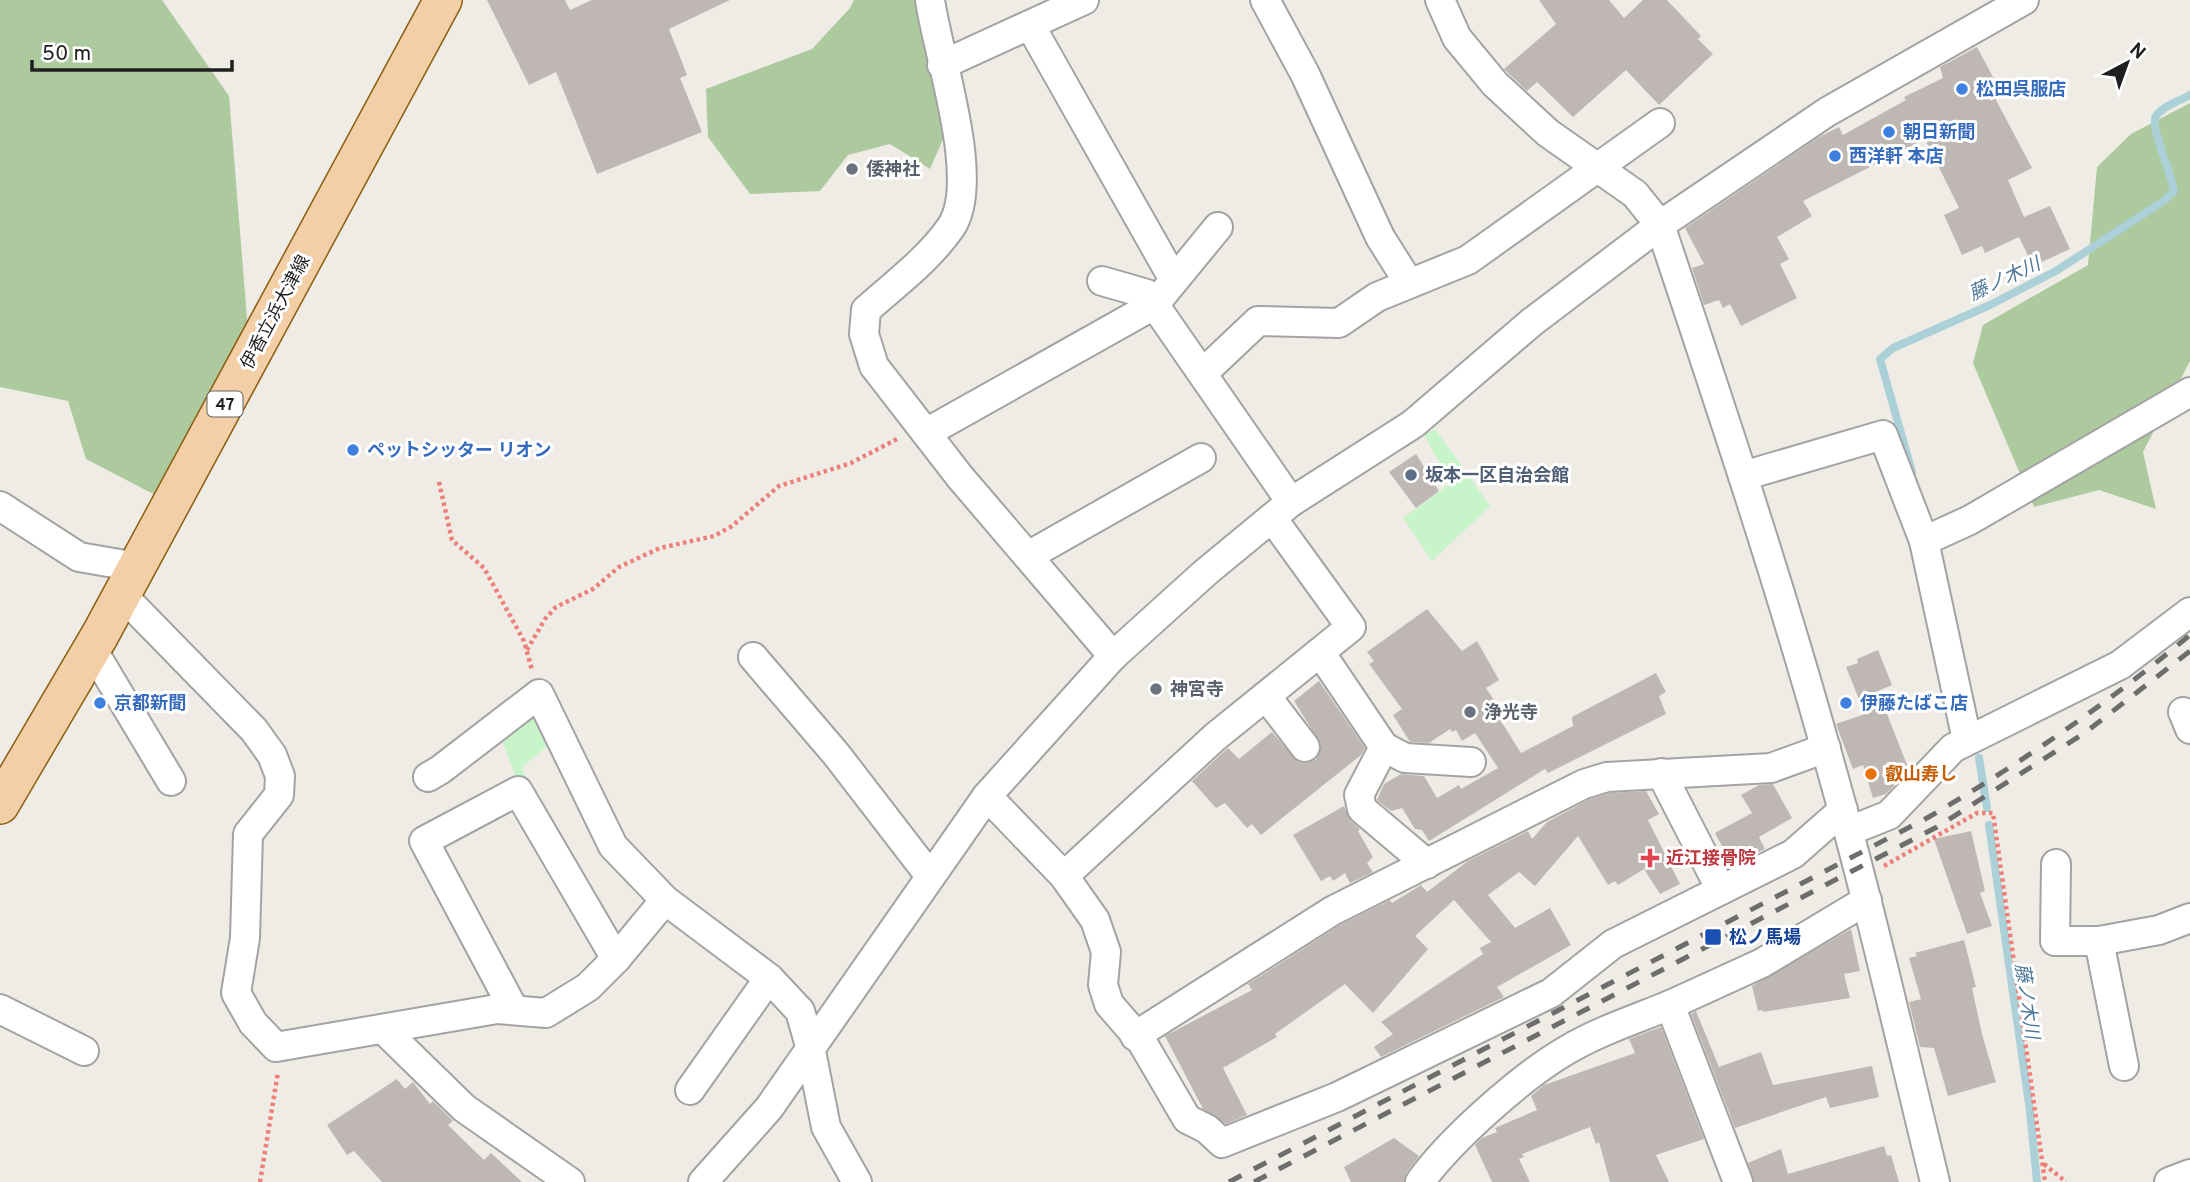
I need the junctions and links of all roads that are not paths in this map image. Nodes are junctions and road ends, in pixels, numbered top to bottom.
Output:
1 (443, 0) edge
2 (930, 0) edge
3 (1084, 0) edge
4 (1265, 0) edge
5 (1440, 0) edge
6 (2024, 0) edge
7 (1030, 24) junction
8 (942, 65) junction
9 (1660, 123) dead end
10 (1598, 168) junction
11 (1660, 225) junction
12 (1218, 228) dead end
13 (1102, 281) dead end
14 (1174, 281) junction
15 (1409, 283) junction
16 (1154, 305) junction
17 (1203, 373) junction
18 (2190, 392) edge
19 (923, 428) junction
20 (1201, 458) dead end
21 (1743, 476) junction
22 (0, 506) edge
23 (1282, 510) junction
24 (1924, 541) junction
25 (1028, 556) junction
26 (130, 581) junction
27 (2190, 612) edge
28 (92, 649) junction
29 (1320, 652) junction
30 (1113, 656) junction
31 (753, 657) dead end
32 (1266, 696) junction
33 (1966, 740) junction
34 (1306, 747) dead end
35 (1384, 747) junction
36 (1826, 748) junction
37 (1471, 762) dead end
38 (1661, 773) junction
39 (428, 776) dead end
40 (171, 781) dead end
41 (987, 796) junction
42 (0, 805) edge
43 (1846, 821) junction
44 (1427, 864) junction
45 (2056, 864) dead end
46 (930, 876) junction
47 (1064, 876) junction
48 (1864, 889) junction
49 (1721, 890) junction
50 (664, 900) junction
51 (2190, 918) edge
52 (2099, 941) junction
53 (616, 959) junction
54 (769, 978) junction
55 (1670, 1005) junction
56 (0, 1009) edge
57 (514, 1010) junction
58 (383, 1029) junction
59 (1135, 1036) junction
60 (810, 1046) junction
61 (84, 1051) dead end
62 (2124, 1066) dead end
63 (690, 1090) dead end
64 (2190, 1174) edge
65 (570, 1182) edge
66 (703, 1182) edge
67 (857, 1182) edge
68 (1420, 1182) edge
69 (1738, 1182) edge
70 (1935, 1182) edge
71 (2169, 1182) edge

1 - 26 main road, 伊香立浜大津線 / 47
2 - 8 street
3 - 7 street
4 - 15 street
5 - 10 street
6 - 11 street
7 - 8 street
7 - 14 street
8 - 19 street
9 - 10 street
10 - 11 street
10 - 15 street
11 - 21 street
11 - 23 street
12 - 14 street
13 - 16 street
14 - 16 street
15 - 17 street
16 - 17 street
16 - 19 street
17 - 23 street
18 - 24 street
19 - 25 street
20 - 25 street
21 - 24 street
21 - 36 street
22 - 26 street
23 - 29 street
23 - 30 street
24 - 33 street
25 - 30 street
26 - 28 main road, 伊香立浜大津線 / 47
26 - 58 street
27 - 33 street
28 - 40 street
28 - 42 main road, 伊香立浜大津線 / 47
29 - 32 street
29 - 35 street
30 - 41 street
31 - 46 street
32 - 34 street
32 - 47 street
33 - 43 street
35 - 37 street
35 - 44 street
36 - 38 street
36 - 43 street
38 - 44 street
38 - 49 street
39 - 50 street
41 - 46 street
41 - 47 street
43 - 48 street
43 - 49 street
44 - 59 street
45 - 52 street
46 - 60 street
47 - 59 street
48 - 55 street
48 - 70 street
49 - 59 street
50 - 53 street
50 - 54 street
51 - 52 street
52 - 62 street
53 - 57 street
53 - 57 street
54 - 60 street
54 - 63 street
55 - 68 street
55 - 69 street
56 - 61 street
57 - 58 street
58 - 65 street
60 - 66 street
60 - 67 street
64 - 71 street

